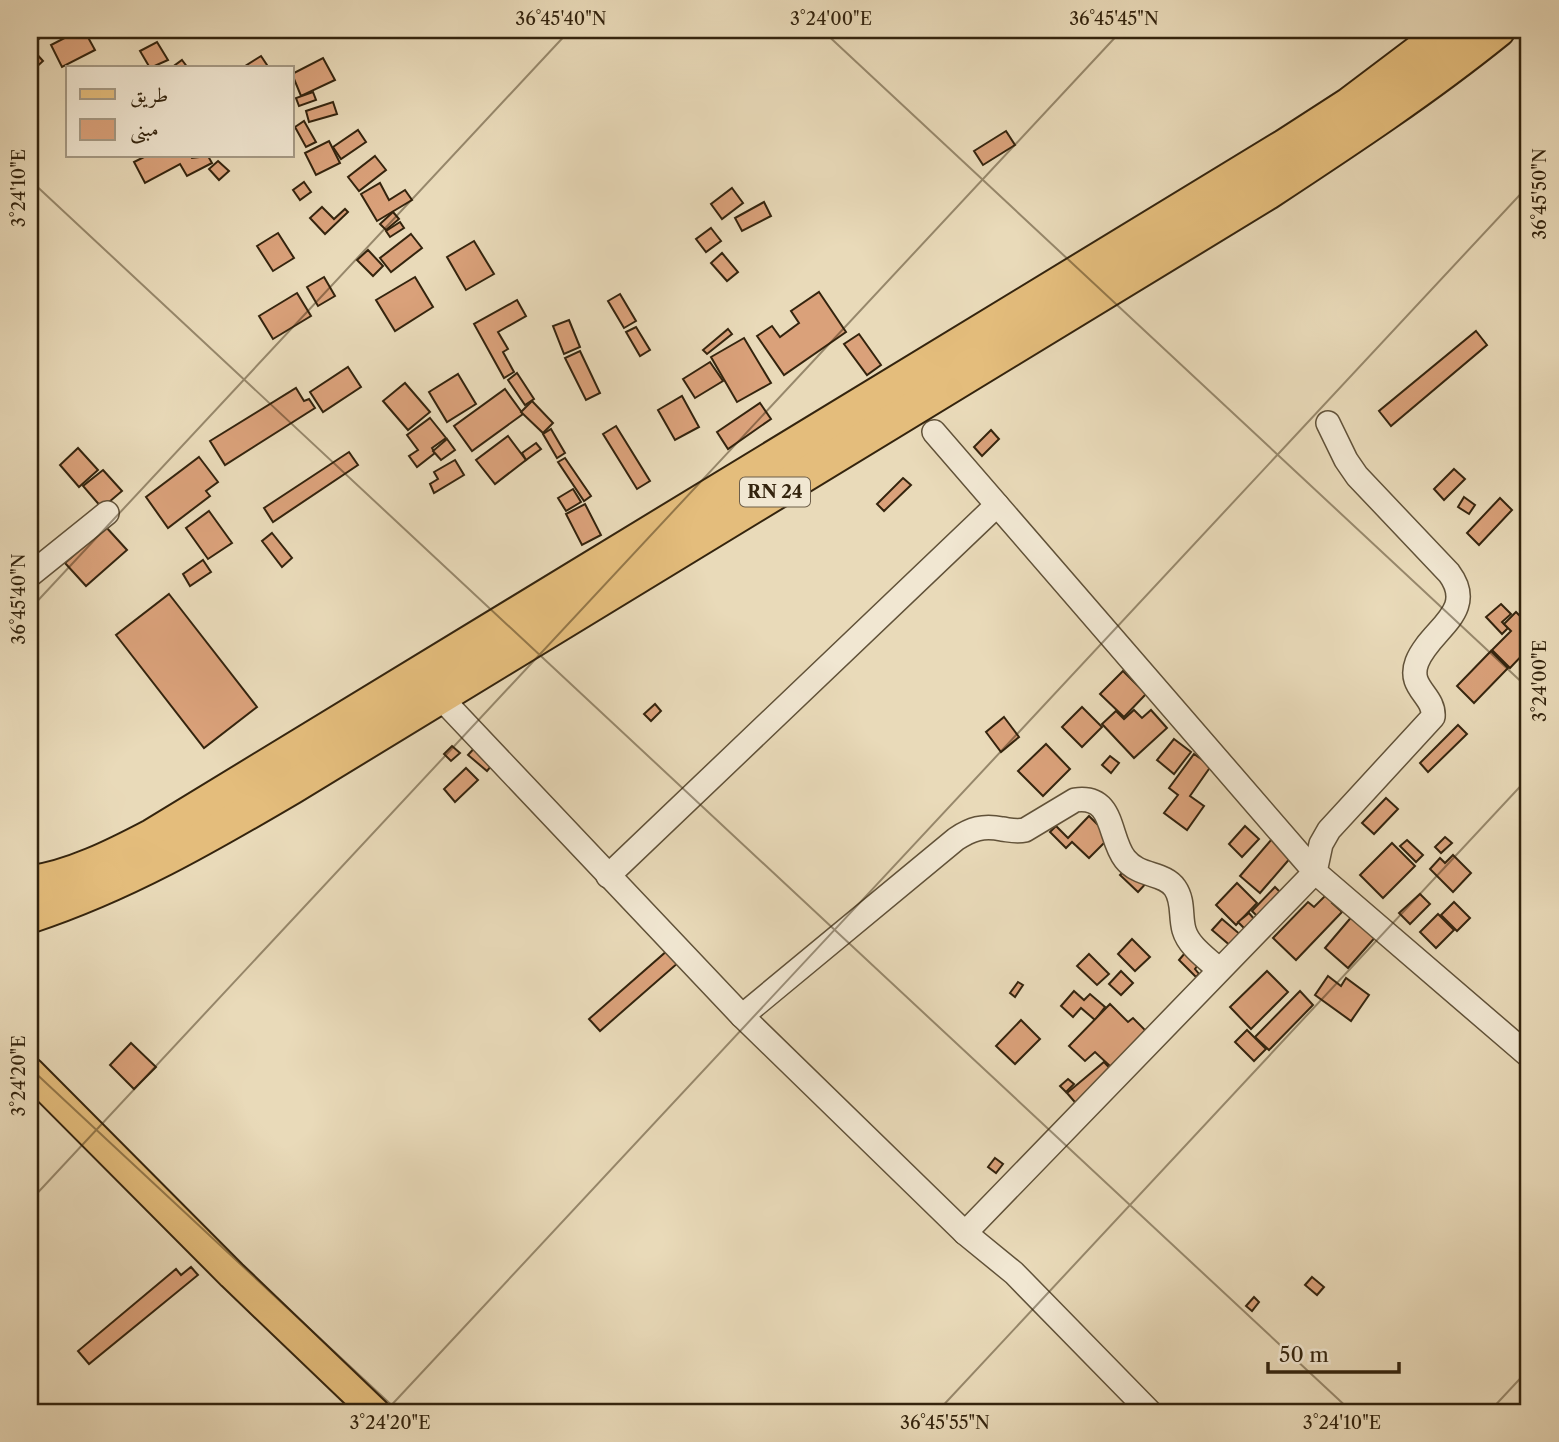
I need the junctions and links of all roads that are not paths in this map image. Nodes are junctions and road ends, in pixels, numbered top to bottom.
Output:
1 (1448, 30) edge
2 (1499, 30) edge
3 (1328, 423) dead end
4 (934, 432) dead end
5 (997, 505) junction
6 (107, 513) dead end
7 (30, 575) edge
8 (440, 697) junction
9 (1315, 872) junction
10 (608, 876) junction
11 (30, 883) edge
12 (30, 916) edge
13 (1219, 970) junction
14 (742, 1016) junction
15 (1529, 1056) edge
16 (30, 1072) edge
17 (965, 1233) junction
18 (375, 1412) edge
19 (1150, 1412) edge

1 - 11 highway, RN 24
2 - 8 highway, RN 24
3 - 9 street
4 - 5 street
5 - 9 street
5 - 10 street
6 - 7 street
8 - 10 street
8 - 12 highway, RN 24
9 - 13 street
9 - 15 street
10 - 14 street
13 - 14 street
13 - 17 street
14 - 17 street
16 - 18 main road
17 - 19 street

